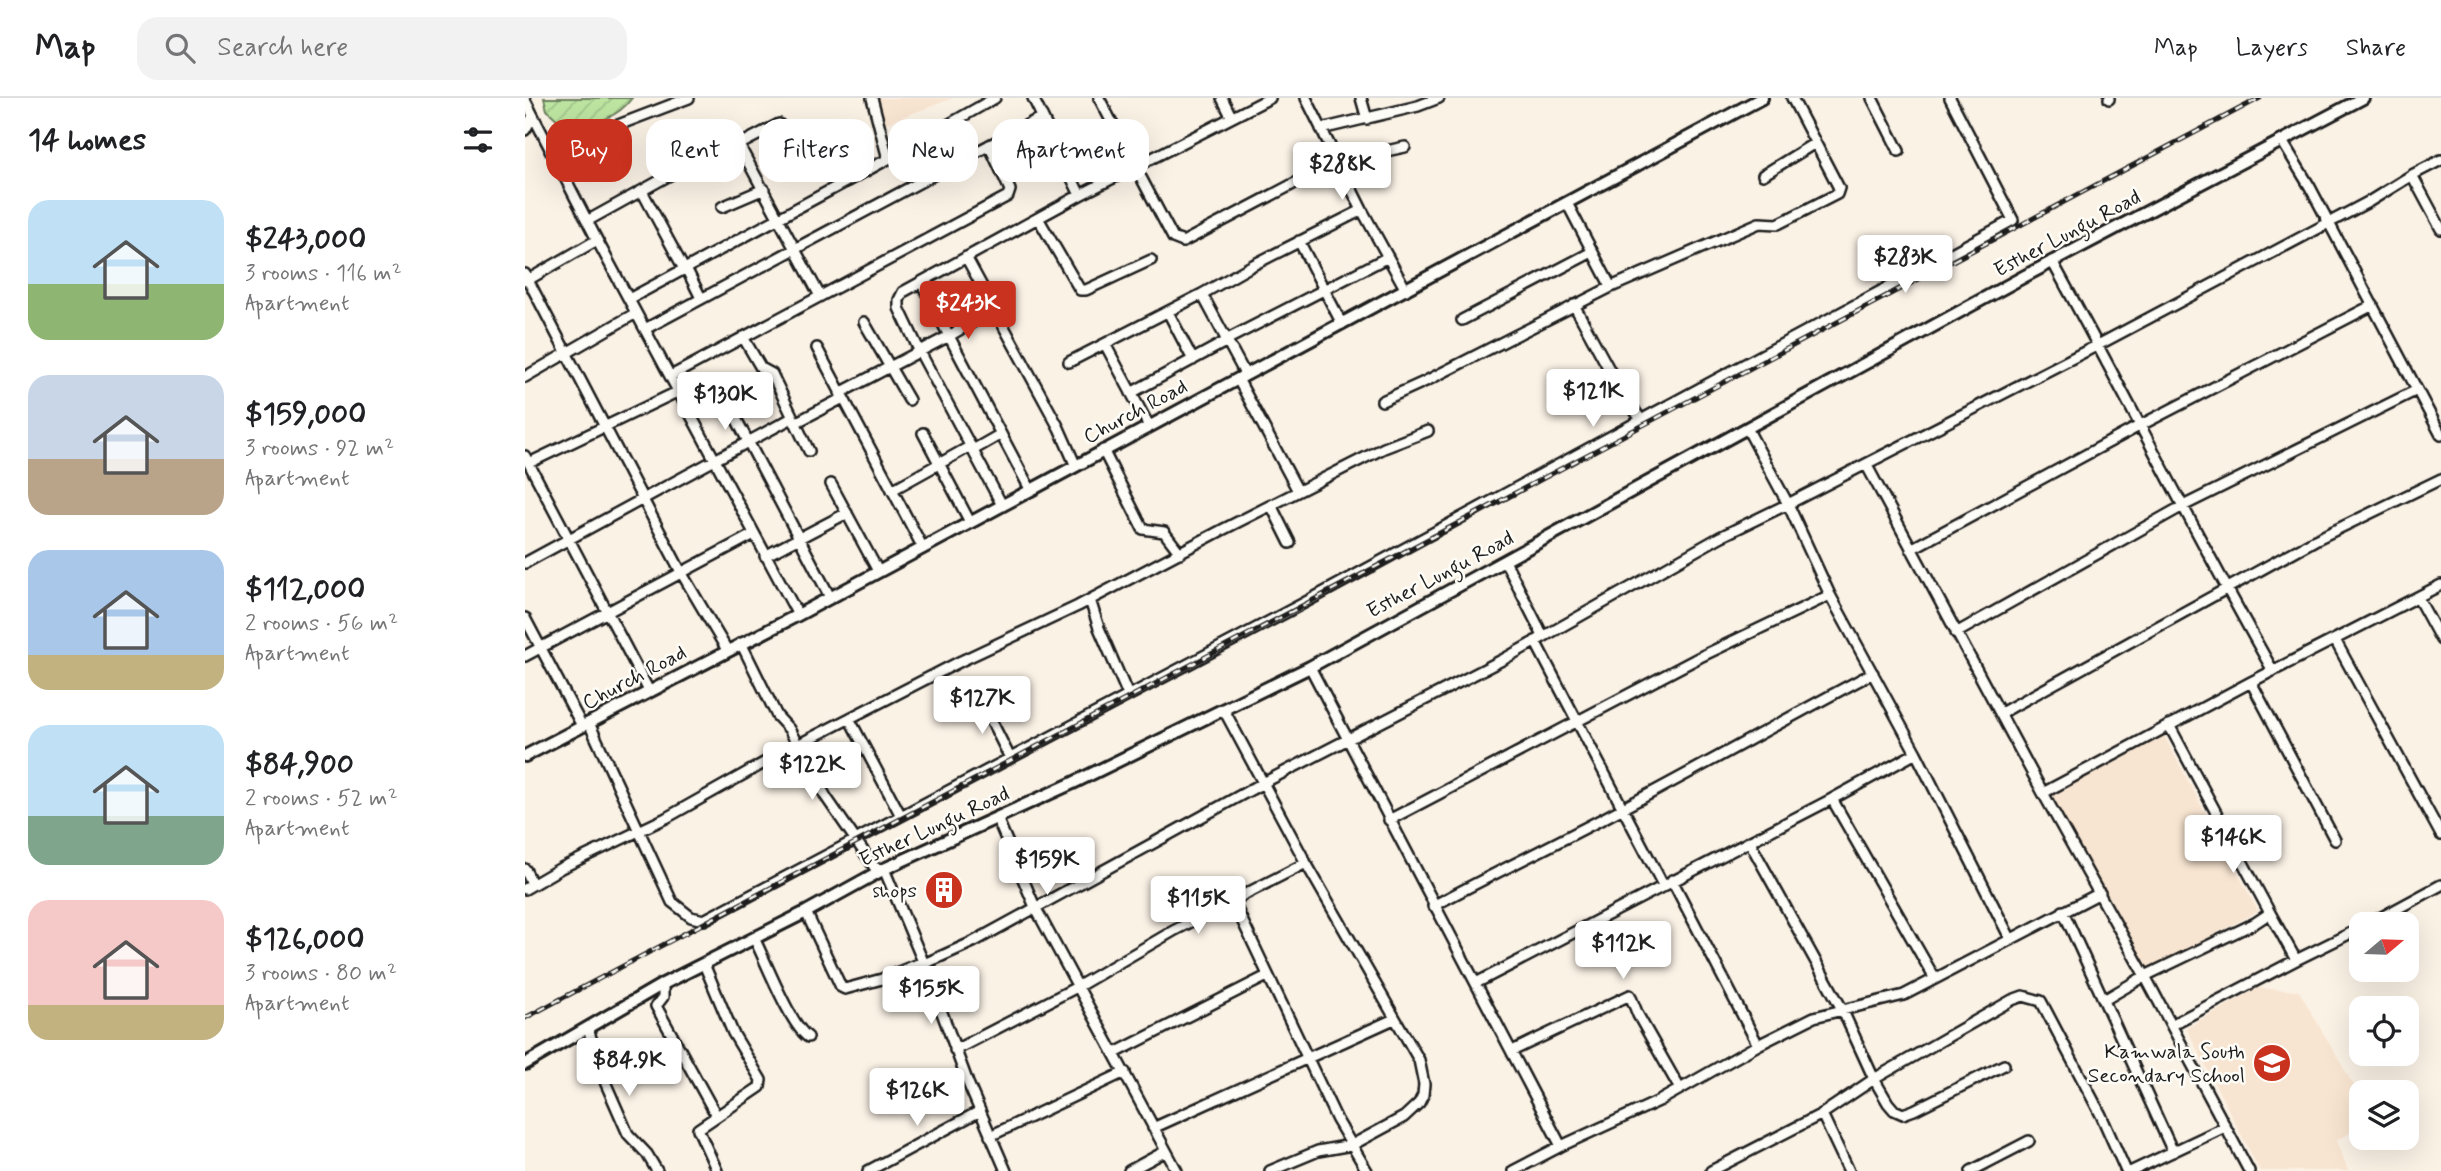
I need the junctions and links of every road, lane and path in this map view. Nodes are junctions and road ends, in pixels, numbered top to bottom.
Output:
1 (689, 98) edge
2 (872, 98) edge
3 (995, 98) edge
4 (1033, 98) edge
5 (1099, 98) edge
6 (1222, 98) edge
7 (1270, 98) edge
8 (1306, 98) edge
9 (1361, 98) edge
10 (1439, 98) edge
11 (1762, 98) edge
12 (1792, 98) edge
13 (1872, 98) edge
14 (1950, 98) edge
15 (2363, 98) edge
16 (525, 100) edge
17 (533, 116) junction
18 (1042, 117) joint
19 (1231, 117) junction
20 (1367, 118) junction
21 (958, 119) edge
22 (1110, 119) edge
23 (632, 120) edge
24 (1321, 129) junction
25 (525, 130) edge
26 (2282, 141) junction
27 (546, 143) edge
28 (1815, 144) junction
29 (989, 145) junction
30 (1405, 147) dead end
31 (1899, 150) dead end
32 (745, 156) edge
33 (888, 159) joint
34 (1149, 160) edge
35 (2441, 160) edge
36 (1338, 164) junction
37 (1763, 175) dead end
38 (2411, 175) junction
39 (566, 182) edge
40 (657, 182) edge
41 (1074, 182) edge
42 (1106, 182) edge
43 (1144, 182) edge
44 (764, 189) junction
45 (642, 191) junction
46 (1080, 195) junction
47 (1567, 204) junction
48 (722, 207) dead end
49 (1362, 210) junction
50 (780, 218) junction
51 (1038, 218) junction
52 (587, 221) junction
53 (2328, 222) junction
54 (2441, 229) edge
55 (597, 240) junction
56 (1299, 242) junction
57 (796, 248) junction
58 (1592, 252) junction
59 (966, 257) junction
60 (1388, 257) junction
61 (1151, 260) dead end
62 (2052, 261) junction
63 (685, 269) junction
64 (526, 278) edge
65 (921, 282) junction
66 (1611, 287) junction
67 (1325, 289) junction
68 (1406, 290) junction
69 (1202, 295) junction
70 (820, 296) junction
71 (701, 298) junction
72 (629, 299) junction
73 (1574, 305) junction
74 (2373, 305) junction
75 (995, 309) junction
76 (1168, 312) junction
77 (636, 313) junction
78 (1462, 320) dead end
79 (865, 322) dead end
80 (1342, 324) junction
81 (645, 328) junction
82 (949, 336) junction
83 (743, 337) junction
84 (1227, 340) junction
85 (1105, 344) junction
86 (2098, 345) junction
87 (817, 348) dead end
88 (920, 352) junction
89 (566, 355) junction
90 (1193, 360) junction
91 (1069, 362) dead end
92 (890, 368) junction
93 (671, 376) junction
94 (1241, 376) junction
95 (525, 377) edge
96 (2417, 390) junction
97 (679, 391) junction
98 (1131, 393) junction
99 (841, 396) junction
100 (909, 400) dead end
101 (1382, 401) dead end
102 (731, 409) dead end
103 (1641, 420) junction
104 (794, 421) junction
105 (606, 425) junction
106 (2141, 425) junction
107 (1149, 426) junction
108 (1748, 430) junction
109 (1428, 431) dead end
110 (923, 433) dead end
111 (1001, 435) junction
112 (2441, 435) edge
113 (747, 442) junction
114 (972, 448) junction
115 (1103, 450) junction
116 (809, 451) dead end
117 (713, 460) junction
118 (939, 463) junction
119 (1075, 464) junction
120 (1866, 464) junction
121 (528, 465) edge
122 (2441, 479) edge
123 (831, 484) dead end
124 (892, 489) junction
125 (1030, 489) junction
126 (1299, 491) junction
127 (642, 499) junction
128 (1788, 504) junction
129 (1002, 505) junction
130 (1271, 505) junction
131 (2181, 507) junction
132 (847, 513) junction
133 (969, 522) junction
134 (754, 534) junction
135 (799, 538) junction
136 (570, 539) junction
137 (1290, 543) dead end
138 (923, 548) junction
139 (1910, 549) junction
140 (1180, 553) junction
141 (765, 556) junction
142 (1505, 561) junction
143 (525, 563) edge
144 (878, 571) junction
145 (681, 572) junction
146 (2441, 585) edge
147 (2227, 590) junction
148 (1830, 595) junction
149 (830, 597) junction
150 (2418, 598) junction
151 (1090, 600) junction
152 (607, 611) junction
153 (798, 615) junction
154 (525, 618) edge
155 (1956, 633) junction
156 (1539, 638) junction
157 (2335, 640) junction
158 (2441, 640) edge
159 (741, 643) junction
160 (540, 648) junction
161 (727, 650) junction
162 (525, 656) edge
163 (1310, 667) junction
164 (2273, 671) junction
165 (1873, 673) junction
166 (2251, 682) junction
167 (649, 691) junction
168 (1128, 695) junction
169 (981, 700) dead end
170 (1224, 710) junction
171 (2001, 713) junction
172 (850, 720) junction
173 (1577, 723) junction
174 (585, 724) junction
175 (2169, 725) junction
176 (1347, 738) junction
177 (797, 746) junction
178 (1916, 753) junction
179 (525, 756) edge
180 (1010, 758) junction
181 (1263, 783) junction
182 (2043, 793) junction
183 (1832, 799) junction
184 (1622, 808) junction
185 (900, 814) junction
186 (997, 818) junction
187 (1389, 820) junction
188 (639, 832) junction
189 (2441, 835) edge
190 (856, 838) junction
191 (2335, 840) dead end
192 (1749, 841) junction
193 (1306, 863) junction
194 (525, 869) edge
195 (884, 869) junction
196 (1668, 883) junction
197 (2441, 885) edge
198 (529, 886) edge
199 (2100, 893) junction
200 (1233, 901) junction
201 (1433, 906) junction
202 (1035, 907) junction
203 (2063, 911) junction
204 (806, 912) junction
205 (2391, 912) edge
206 (2270, 913) junction
207 (2349, 934) edge
208 (754, 937) junction
209 (2011, 940) junction
210 (2296, 960) junction
211 (924, 963) junction
212 (704, 964) junction
213 (1267, 976) junction
214 (2145, 976) junction
215 (1935, 979) junction
216 (1476, 983) junction
217 (663, 984) junction
218 (1077, 987) junction
219 (2104, 1000) junction
220 (1842, 1009) junction
221 (1394, 1019) junction
222 (2171, 1025) junction
223 (588, 1029) junction
224 (808, 1037) dead end
225 (1758, 1045) junction
226 (955, 1050) junction
227 (1512, 1051) junction
228 (1115, 1052) junction
229 (1307, 1058) junction
230 (525, 1064) edge
231 (2004, 1065) dead end
232 (1125, 1072) junction
233 (1874, 1079) junction
234 (1680, 1089) junction
235 (980, 1111) junction
236 (1822, 1114) junction
237 (716, 1115) junction
238 (2225, 1127) junction
239 (1153, 1128) junction
240 (990, 1136) junction
241 (2029, 1140) dead end
242 (1352, 1145) junction
243 (1561, 1146) junction
244 (1166, 1151) junction
245 (2173, 1152) junction
246 (2148, 1168) edge
247 (657, 1171) edge
248 (716, 1171) edge
249 (868, 1171) edge
250 (1006, 1171) edge
251 (1129, 1171) edge
252 (1177, 1171) edge
253 (1271, 1171) edge
254 (1367, 1171) edge
255 (1513, 1171) edge
256 (1711, 1171) edge
257 (1849, 1171) edge
258 (1971, 1171) edge
259 (2126, 1171) edge
260 (2132, 1171) edge
261 (2249, 1171) edge

1 - 23 street
2 - 33 street
3 - 21 street
4 - 18 street
5 - 22 street
6 - 19 street
7 - 19 street
8 - 24 street
9 - 20 street
10 - 20 street
11 - 47 street, Church Road
12 - 28 street
13 - 31 street
14 - 103 street
15 - 26 street, Esther Lungu Road
16 - 17 street
17 - 25 street
17 - 27 street
18 - 29 street
19 - 34 street
20 - 24 street
24 - 36 street
26 - 53 street
26 - 62 street, Esther Lungu Road
28 - 37 street
28 - 66 street
29 - 57 street
29 - 70 street
30 - 36 street
32 - 44 street
33 - 50 street
35 - 38 street
36 - 43 street
36 - 49 street
38 - 53 street
38 - 54 street
39 - 52 street
40 - 45 street
41 - 46 street
42 - 46 street
44 - 48 street
44 - 50 street
45 - 52 street
45 - 63 street
46 - 51 street
47 - 58 street
47 - 68 street, Church Road
49 - 56 street
49 - 60 street
50 - 57 street
50 - 63 street
51 - 59 street
51 - 61 street
52 - 55 street
53 - 74 street
53 - 86 street
55 - 64 street
55 - 72 street
56 - 67 street
56 - 69 street
57 - 70 street
57 - 71 street
58 - 66 street
58 - 78 street
59 - 65 street
59 - 75 street
60 - 67 street
60 - 68 street
62 - 86 street
62 - 108 street, Esther Lungu Road
63 - 71 street
63 - 72 street
64 - 89 street
65 - 82 street
65 - 88 street
66 - 73 street
67 - 80 street
67 - 84 street
68 - 80 street, Church Road
69 - 76 street
69 - 84 street
70 - 83 street
71 - 81 street
72 - 77 street
73 - 101 street
73 - 103 street
74 - 96 street
74 - 106 street
75 - 82 street
75 - 119 street
76 - 85 street
76 - 90 street
77 - 81 street
77 - 89 street
79 - 92 street
80 - 94 street, Church Road
81 - 93 street
82 - 88 street
82 - 111 street
83 - 93 street
83 - 104 street
84 - 90 street
84 - 94 street
85 - 91 street
85 - 98 street
86 - 106 street
86 - 120 street
87 - 99 street
88 - 92 street
88 - 114 street
89 - 95 street
89 - 105 street
90 - 98 street
92 - 99 street
92 - 100 street
93 - 97 street
94 - 107 street, Church Road
94 - 126 street
96 - 112 street
96 - 131 street
97 - 105 street
97 - 117 street
98 - 107 street
99 - 104 street
99 - 124 street
102 - 113 street
103 - 168 street
104 - 113 street
104 - 116 street
105 - 121 street
105 - 127 street
106 - 131 street
106 - 139 street
107 - 115 street, Church Road
108 - 128 street
108 - 142 street, Esther Lungu Road
109 - 126 street
110 - 118 street
111 - 114 street
111 - 125 street
113 - 117 street
113 - 135 street
114 - 118 street
114 - 129 street
115 - 119 street, Church Road
115 - 140 street
117 - 127 street
117 - 134 street
118 - 124 street
118 - 133 street
119 - 125 street, Church Road
120 - 128 street
120 - 139 street
121 - 136 street
122 - 147 street
123 - 132 street
124 - 138 street
125 - 129 street, Church Road
126 - 130 street
127 - 136 street
127 - 145 street
128 - 148 street
128 - 156 street
129 - 133 street, Church Road
130 - 137 street
130 - 140 street
131 - 147 street
131 - 155 street
132 - 135 street
132 - 144 street
133 - 138 street, Church Road
134 - 141 street
134 - 145 street
135 - 141 street
135 - 149 street
136 - 143 street
136 - 152 street
138 - 144 street, Church Road
139 - 155 street
140 - 151 street
141 - 153 street
142 - 156 street
142 - 163 street, Esther Lungu Road
144 - 149 street, Church Road
145 - 152 street
145 - 161 street
146 - 150 street
147 - 164 street
147 - 171 street
148 - 165 street
148 - 173 street
149 - 153 street, Church Road
150 - 157 street
150 - 158 street
151 - 168 street
151 - 172 street
152 - 160 street
152 - 167 street
153 - 159 street, Church Road
154 - 160 street
155 - 171 street
156 - 173 street
156 - 176 street
157 - 164 street
157 - 189 street
159 - 161 street, Church Road
159 - 177 street
160 - 162 street
160 - 174 street
161 - 167 street, Church Road
163 - 170 street, Esther Lungu Road
163 - 176 street
164 - 166 street
165 - 178 street
165 - 184 street
166 - 175 street
166 - 191 street
167 - 174 street, Church Road
168 - 180 street
169 - 180 street
170 - 181 street
170 - 186 street, Esther Lungu Road
171 - 182 street
172 - 177 street
172 - 185 street
173 - 184 street
173 - 187 street
174 - 179 street, Church Road
174 - 188 street
175 - 182 street
175 - 206 street
176 - 181 street
176 - 187 street
177 - 188 street
177 - 190 street
178 - 183 street
178 - 209 street
180 - 185 street
181 - 193 street
181 - 202 street
182 - 199 street
183 - 192 street
183 - 215 street
184 - 196 street
184 - 201 street
185 - 190 street
186 - 195 street, Esther Lungu Road
186 - 202 street
187 - 201 street
188 - 190 street
188 - 198 street
190 - 195 street
192 - 196 street
192 - 220 street
193 - 200 street
193 - 221 street
194 - 198 street
195 - 204 street, Esther Lungu Road
195 - 211 street
196 - 216 street
196 - 225 street
197 - 205 street
199 - 203 street
199 - 214 street
200 - 213 street
200 - 218 street
201 - 216 street
202 - 211 street
202 - 218 street
203 - 209 street
203 - 219 street
204 - 208 street, Esther Lungu Road
204 - 211 street
206 - 210 street
206 - 214 street
207 - 210 street
208 - 212 street, Esther Lungu Road
208 - 224 street
209 - 215 street
210 - 222 street
211 - 226 street
212 - 217 street, Esther Lungu Road
212 - 237 street
213 - 228 street
213 - 229 street
214 - 219 street
214 - 222 street
215 - 220 street
216 - 227 street
217 - 223 street, Esther Lungu Road
217 - 237 street
218 - 226 street
218 - 228 street
219 - 245 street
220 - 225 street
220 - 233 street
221 - 229 street
221 - 242 street
222 - 238 street
223 - 230 street, Esther Lungu Road
223 - 247 street
225 - 234 street
226 - 235 street
227 - 234 street
227 - 243 street
228 - 232 street
229 - 239 street
229 - 242 street
231 - 233 street
232 - 239 street
232 - 240 street
233 - 236 street
233 - 259 street
234 - 243 street
235 - 240 street
235 - 249 street
236 - 256 street
236 - 257 street
237 - 248 street
238 - 245 street
238 - 261 street
239 - 244 street
240 - 250 street
241 - 258 street
242 - 253 street
242 - 254 street
243 - 255 street
244 - 251 street
244 - 252 street
245 - 246 street
246 - 260 street

